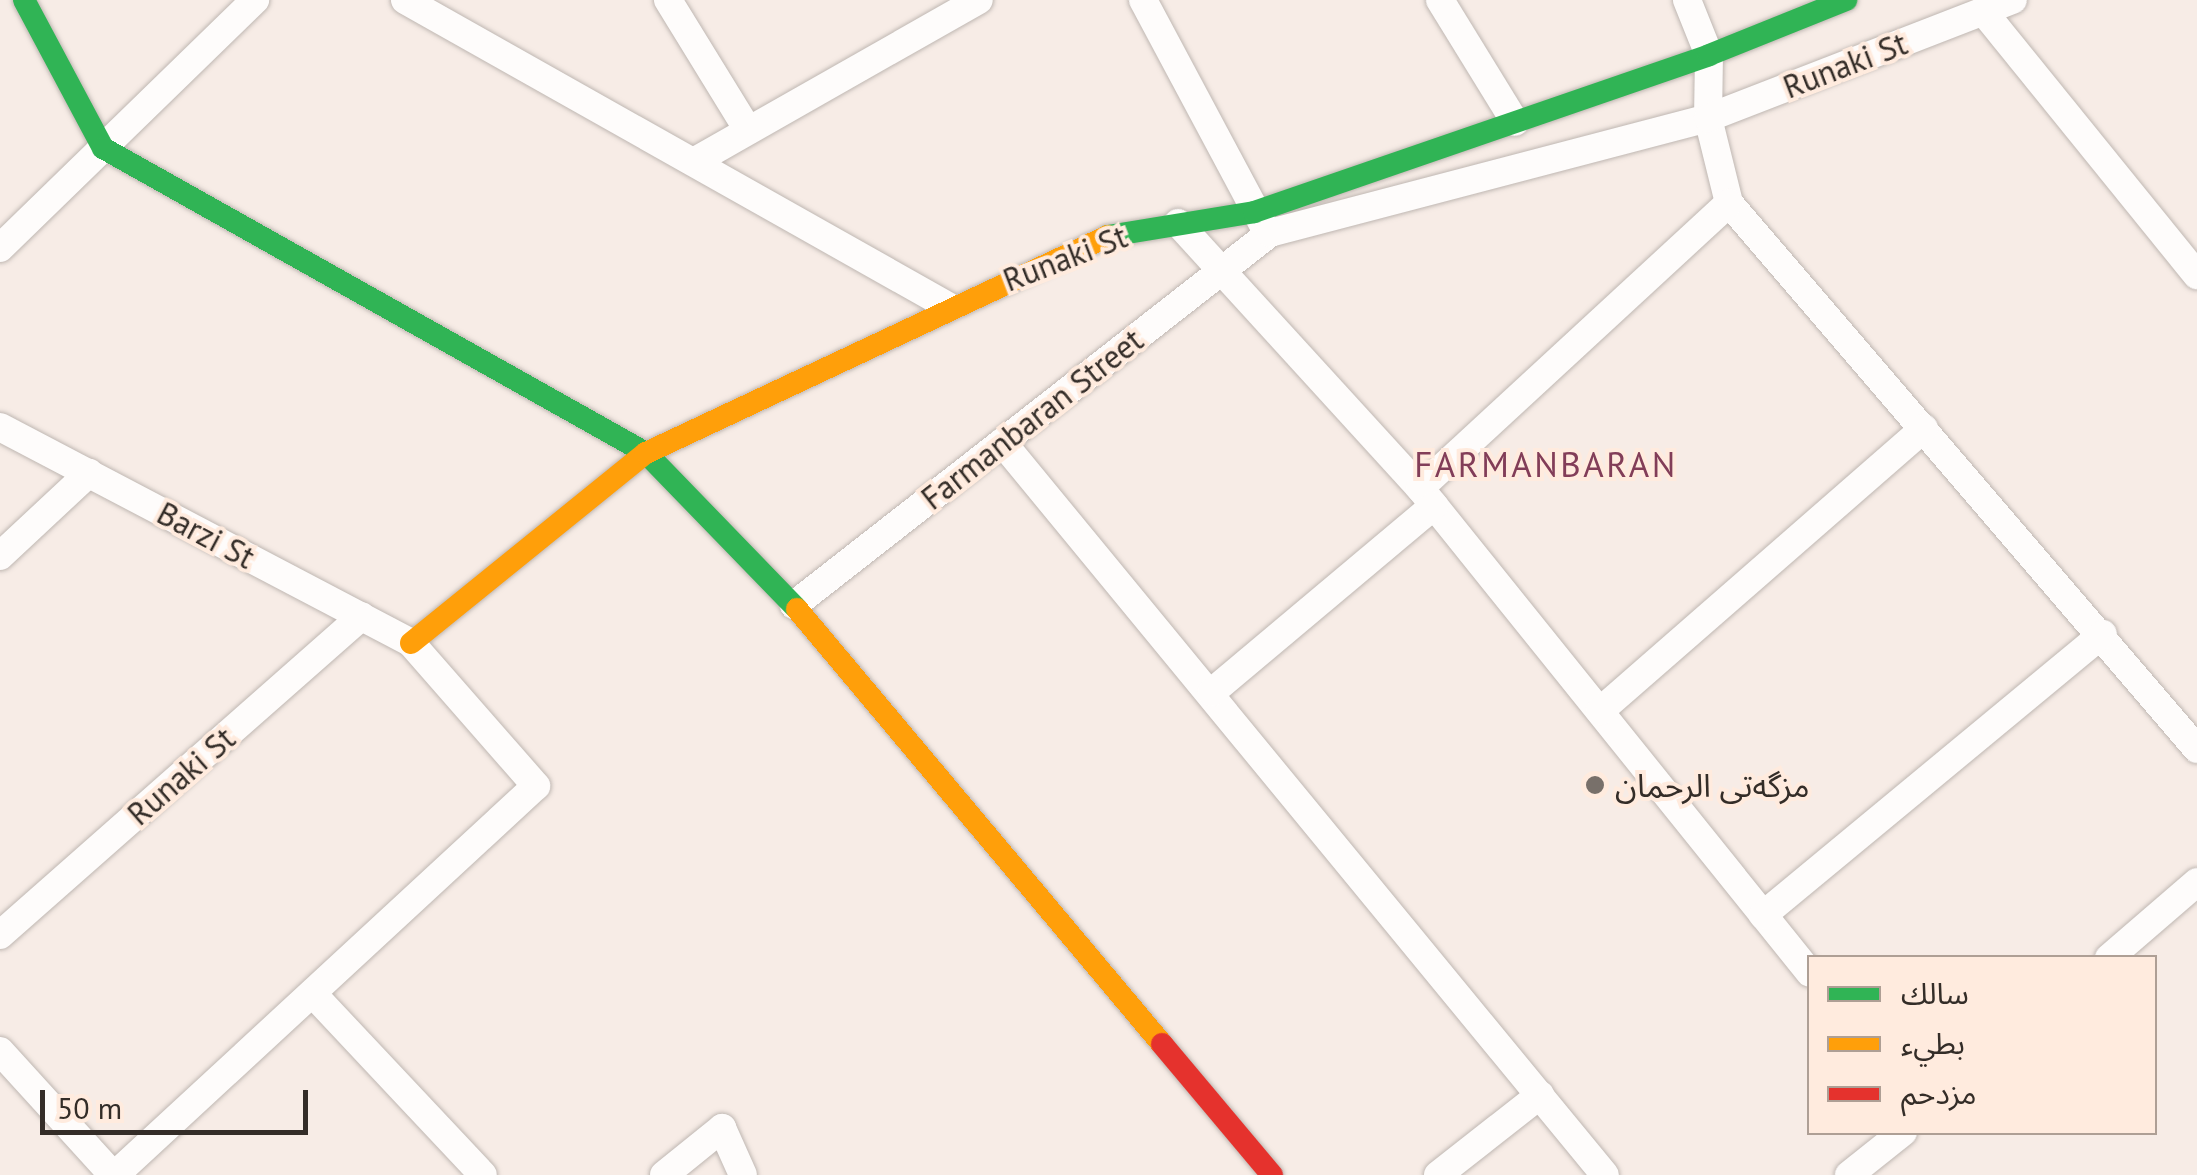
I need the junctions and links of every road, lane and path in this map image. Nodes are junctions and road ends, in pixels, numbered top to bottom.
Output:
1 (24, 0) edge
2 (254, 0) edge
3 (405, 0) edge
4 (668, 0) edge
5 (1143, 0) edge
6 (1440, 0) edge
7 (1687, 0) edge
8 (1846, 0) edge
9 (2014, 0) edge
10 (970, 2) edge
11 (1983, 11) junction
12 (1709, 55) junction
13 (1708, 118) junction
14 (1514, 122) junction
15 (748, 130) junction
16 (103, 148) junction
17 (697, 160) junction
18 (1729, 203) junction
19 (1262, 222) junction
20 (1178, 223) junction
21 (0, 248) edge
22 (1218, 274) junction
23 (2197, 275) edge
24 (948, 306) junction
25 (0, 427) edge
26 (1924, 428) junction
27 (1002, 442) junction
28 (646, 453) junction
29 (89, 473) junction
30 (1427, 497) junction
31 (0, 556) edge
32 (794, 604) junction
33 (362, 616) junction
34 (2103, 634) junction
35 (412, 643) junction
36 (1212, 692) junction
37 (1600, 712) junction
38 (2197, 749) edge
39 (2197, 882) edge
40 (1763, 915) junction
41 (0, 935) edge
42 (2112, 955) edge
43 (1807, 969) edge
44 (313, 994) junction
45 (0, 1051) edge
46 (1540, 1095) junction
47 (1899, 1135) edge
48 (114, 1175) edge
49 (483, 1175) edge
50 (664, 1175) edge
51 (743, 1175) edge
52 (1272, 1175) edge
53 (1438, 1175) edge
54 (1606, 1175) edge
55 (1848, 1175) edge

1 - 16 street
2 - 16 street
3 - 17 street
4 - 15 street
5 - 19 street
6 - 14 street
7 - 12 street
8 - 12 street, Runaki St
9 - 11 street, Runaki St
10 - 15 street
11 - 13 street, Runaki St
11 - 23 street
12 - 13 street
12 - 14 street, Runaki St
13 - 18 street
13 - 19 street, Runaki St
14 - 19 street, Runaki St
15 - 17 street
16 - 21 street
16 - 28 street
17 - 24 street
18 - 26 street
18 - 30 street
19 - 20 street, Runaki St
19 - 22 street, Farmanbaran Street
20 - 22 street
20 - 24 street, Runaki St
22 - 27 street, Farmanbaran Street
22 - 30 street
24 - 28 street, Runaki St
25 - 29 street, Barzi St
26 - 34 street
26 - 37 street
27 - 32 street, Farmanbaran Street
27 - 36 street
28 - 32 street
28 - 35 street, Runaki St
29 - 31 street
29 - 33 street, Barzi St
30 - 36 street
30 - 37 street
32 - 52 street
33 - 35 street, Barzi St
33 - 41 street, Runaki St
34 - 38 street
34 - 40 street
35 - 44 street
36 - 46 street
37 - 40 street
39 - 42 street
40 - 43 street
44 - 48 street
44 - 49 street
45 - 48 street
46 - 53 street
46 - 54 street
47 - 55 street
50 - 51 street

